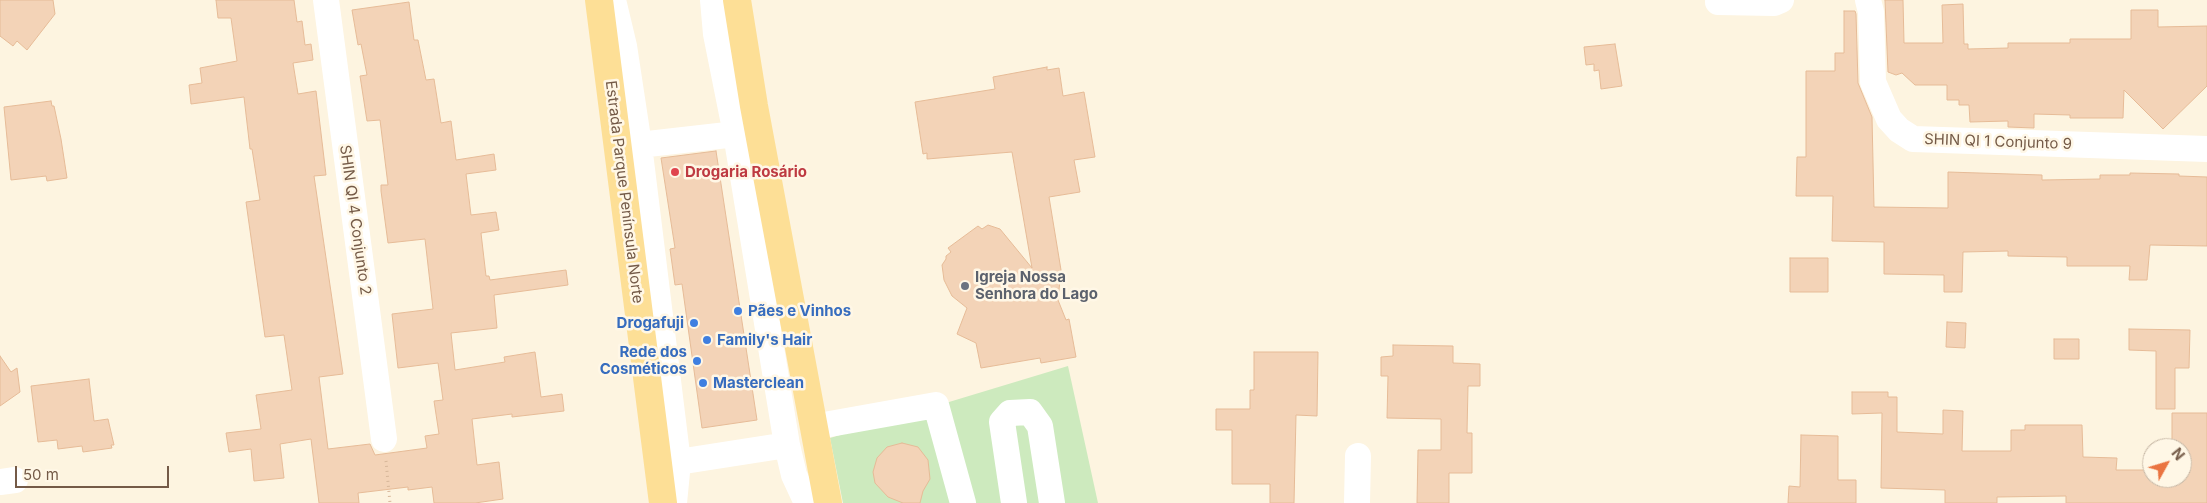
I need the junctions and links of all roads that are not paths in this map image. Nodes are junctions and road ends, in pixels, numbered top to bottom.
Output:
1 (326, 0) edge
2 (599, 0) edge
3 (613, 0) edge
4 (713, 0) edge
5 (737, 0) edge
6 (1781, 0) edge
7 (1868, 0) edge
8 (1718, 2) dead end
9 (736, 134) junction
10 (638, 145) junction
11 (2207, 149) edge
12 (813, 427) junction
13 (384, 439) road end
14 (787, 445) junction
15 (1358, 456) dead end
16 (678, 462) junction
17 (663, 503) edge
18 (674, 503) edge
19 (807, 503) edge
20 (828, 503) edge
21 (963, 503) edge
22 (1014, 503) edge
23 (1052, 503) edge
24 (1358, 503) edge

1 - 13 street, SHIN QI 4 Conjunto 2
2 - 17 main road, Estrada Parque Península Norte
3 - 10 street
4 - 9 street
5 - 12 main road
6 - 8 street
7 - 11 street, SHIN QI 1 Conjunto 9
9 - 10 street
9 - 14 street
10 - 16 street
12 - 20 main road
12 - 21 street
14 - 16 street
14 - 19 street
15 - 24 street
16 - 18 street
22 - 23 street

